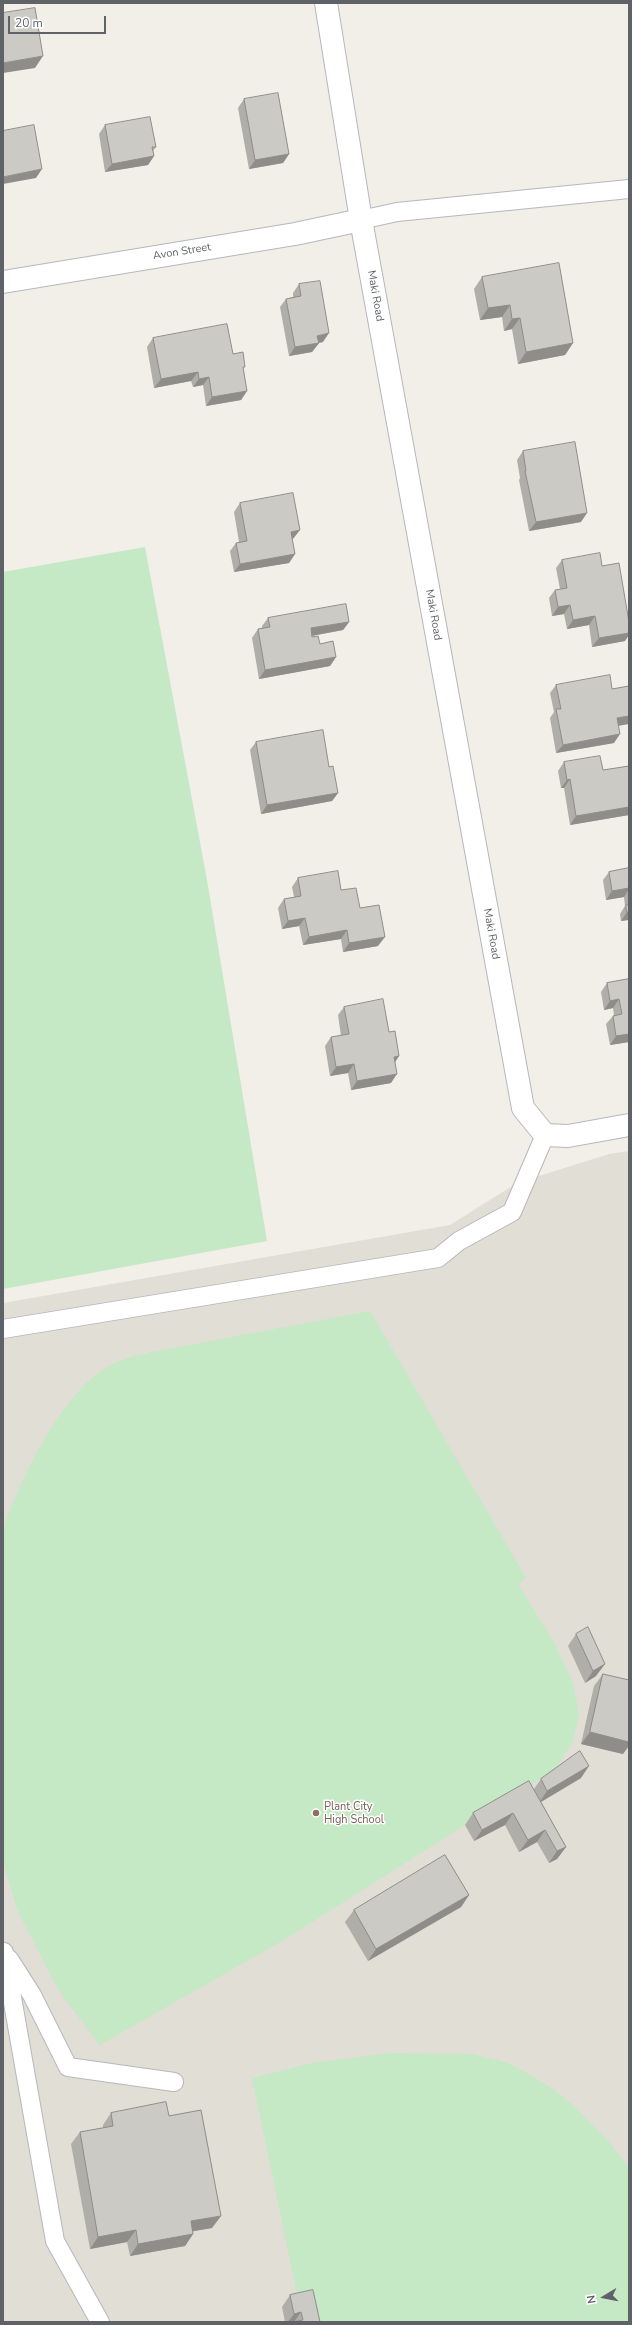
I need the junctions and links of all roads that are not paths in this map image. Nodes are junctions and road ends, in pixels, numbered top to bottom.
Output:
1 (326, 3) edge
2 (629, 189) edge
3 (361, 220) junction
4 (3, 282) edge
5 (629, 1125) edge
6 (545, 1135) junction
7 (3, 1329) edge
8 (4, 1948) edge
9 (174, 2082) dead end
10 (100, 2322) edge

1 - 3 street, Maki Road
2 - 3 lane
3 - 4 street, Avon Street
3 - 6 street, Maki Road
5 - 6 street
6 - 7 lane
8 - 9 lane
8 - 10 lane

